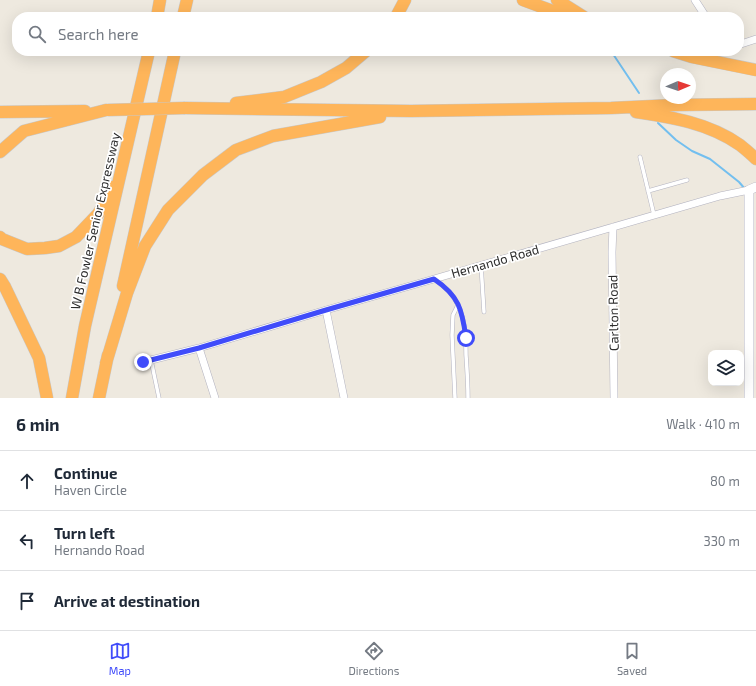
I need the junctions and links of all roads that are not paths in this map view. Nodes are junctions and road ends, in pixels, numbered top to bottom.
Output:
1 (160, 0) edge
2 (187, 0) edge
3 (405, 0) edge
4 (523, 0) edge
5 (557, 0) edge
6 (695, 0) edge
7 (158, 12) edge
8 (184, 12) edge
9 (399, 12) edge
10 (555, 12) edge
11 (576, 12) edge
12 (703, 12) edge
13 (756, 39) edge
14 (744, 43) edge
15 (148, 56) edge
16 (174, 56) edge
17 (360, 56) edge
18 (689, 56) edge
19 (756, 70) edge
20 (756, 104) edge
21 (189, 108) junction
22 (611, 108) junction
23 (107, 110) junction
24 (411, 111) junction
25 (0, 112) edge
26 (0, 152) edge
27 (640, 158) dead end
28 (756, 159) edge
29 (122, 168) junction
30 (688, 180) dead end
31 (752, 188) edge
32 (648, 190) junction
33 (654, 215) junction
34 (613, 227) junction
35 (0, 238) edge
36 (481, 265) junction
37 (0, 279) edge
38 (434, 279) junction
39 (458, 306) junction
40 (326, 310) junction
41 (484, 312) dead end
42 (199, 348) junction
43 (150, 360) junction
44 (143, 362) dead end
45 (106, 363) junction
46 (47, 398) edge
47 (72, 398) edge
48 (99, 398) edge
49 (159, 398) edge
50 (215, 398) edge
51 (344, 398) edge
52 (455, 398) edge
53 (468, 398) edge
54 (614, 398) edge
55 (748, 398) edge

1 - 7 highway
2 - 8 highway
3 - 9 highway
4 - 10 highway
5 - 11 highway
6 - 12 street
13 - 14 street
15 - 29 highway, W B Fowler Senior Expressway
16 - 45 highway
17 - 21 highway
18 - 19 highway
20 - 22 highway
21 - 23 highway, bridge
21 - 24 highway
22 - 24 highway
22 - 28 highway
23 - 25 highway
23 - 26 highway
24 - 45 highway
27 - 32 lane
29 - 35 highway
29 - 47 highway, W B Fowler Senior Expressway
30 - 32 lane
31 - 33 street, Hernando Road
31 - 55 street
32 - 33 lane
33 - 34 street, Hernando Road
34 - 36 street, Hernando Road
34 - 54 street, Carlton Road
36 - 38 street, Hernando Road
36 - 41 lane
37 - 46 highway
38 - 39 lane
38 - 40 street, Hernando Road
39 - 52 lane
39 - 53 lane
40 - 42 street, Hernando Road
40 - 51 street
42 - 43 street, Hernando Road
42 - 50 street
43 - 44 street, Hernando Road
43 - 49 lane
45 - 48 highway

